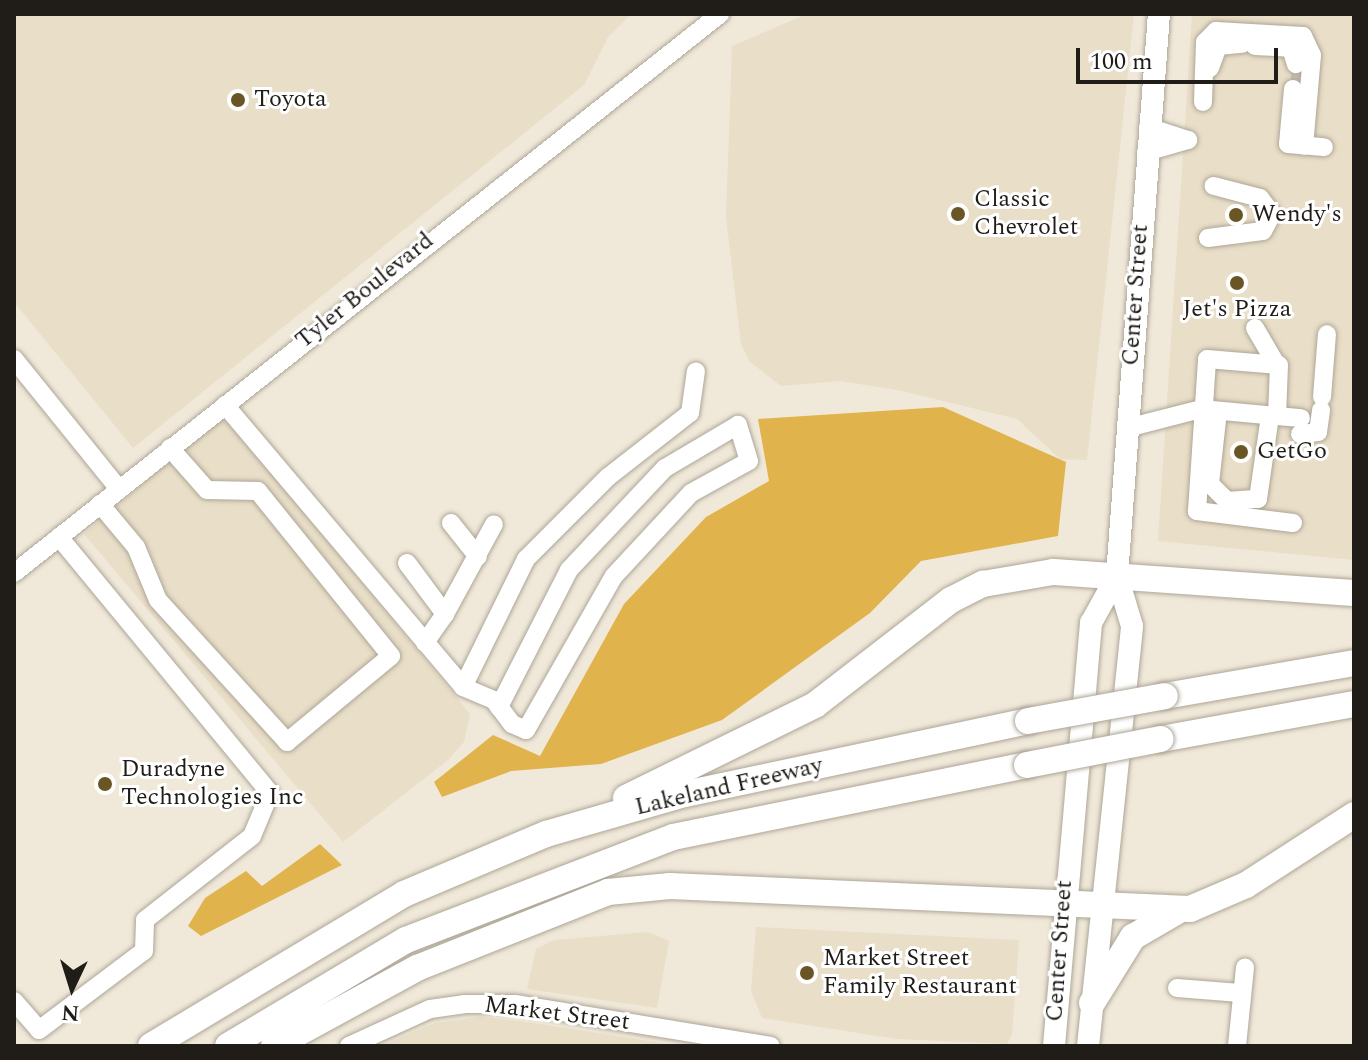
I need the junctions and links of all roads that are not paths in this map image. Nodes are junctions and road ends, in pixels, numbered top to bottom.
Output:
1 (720, 14) edge
2 (1159, 14) edge
3 (1298, 64) dead end
4 (1290, 97) tunnel mouth
5 (1148, 127) junction
6 (1296, 145) junction
7 (1324, 147) dead end
8 (1146, 152) junction
9 (1214, 186) dead end
10 (1208, 238) dead end
11 (1255, 328) dead end
12 (1327, 334) dead end
13 (14, 359) edge
14 (1276, 364) junction
15 (696, 371) dead end
16 (225, 405) junction
17 (1210, 410) junction
18 (1273, 416) junction
19 (1127, 428) junction
20 (170, 448) junction
21 (119, 489) junction
22 (100, 504) junction
23 (451, 523) dead end
24 (1293, 523) dead end
25 (494, 524) dead end
26 (59, 537) junction
27 (478, 557) junction
28 (407, 563) dead end
29 (14, 573) edge
30 (1117, 576) junction
31 (1354, 593) edge
32 (445, 614) junction
33 (425, 643) junction
34 (1354, 663) edge
35 (463, 687) junction
36 (1354, 704) edge
37 (499, 707) junction
38 (1354, 815) edge
39 (546, 834) junction
40 (1062, 907) junction
41 (1102, 907) junction
42 (1180, 910) junction
43 (1245, 967) dead end
44 (1177, 988) dead end
45 (1240, 993) junction
46 (14, 1001) edge
47 (1092, 1003) junction
48 (151, 1046) edge
49 (228, 1046) edge
50 (274, 1046) edge
51 (349, 1046) edge
52 (771, 1046) edge
53 (1054, 1046) edge
54 (1088, 1046) edge
55 (1237, 1046) edge

1 - 16 street, Tyler Boulevard
2 - 5 main road, Center Street
3 - 6 street
4 - 6 street
5 - 8 main road, Center Street
5 - 8 street
6 - 7 street
8 - 19 main road, Center Street
9 - 10 street
11 - 14 street
12 - 18 street
13 - 21 street
14 - 17 street
14 - 18 street
15 - 35 street
16 - 20 street, Tyler Boulevard
16 - 33 street
17 - 18 street
17 - 18 street
17 - 19 street
17 - 24 street
19 - 30 main road, Center Street
20 - 21 street, Tyler Boulevard
20 - 22 street
21 - 22 street, Tyler Boulevard
22 - 26 street, Tyler Boulevard
23 - 27 street
25 - 27 street
26 - 29 street, Tyler Boulevard
26 - 46 street
27 - 32 street
28 - 32 street
30 - 31 highway
30 - 39 highway
30 - 40 main road, Center Street
30 - 41 main road, Center Street
32 - 33 street
33 - 35 street
34 - 39 highway, Lakeland Freeway, bridge
35 - 37 street
36 - 49 highway, Lakeland Freeway, bridge
37 - 37 street
38 - 42 highway
39 - 48 highway, Lakeland Freeway
40 - 41 highway
40 - 50 highway
40 - 53 main road, Center Street
41 - 42 highway
41 - 47 main road, Center Street
42 - 47 highway
43 - 45 street
44 - 45 street
45 - 55 street
47 - 54 main road, Center Street
51 - 52 street, Market Street

